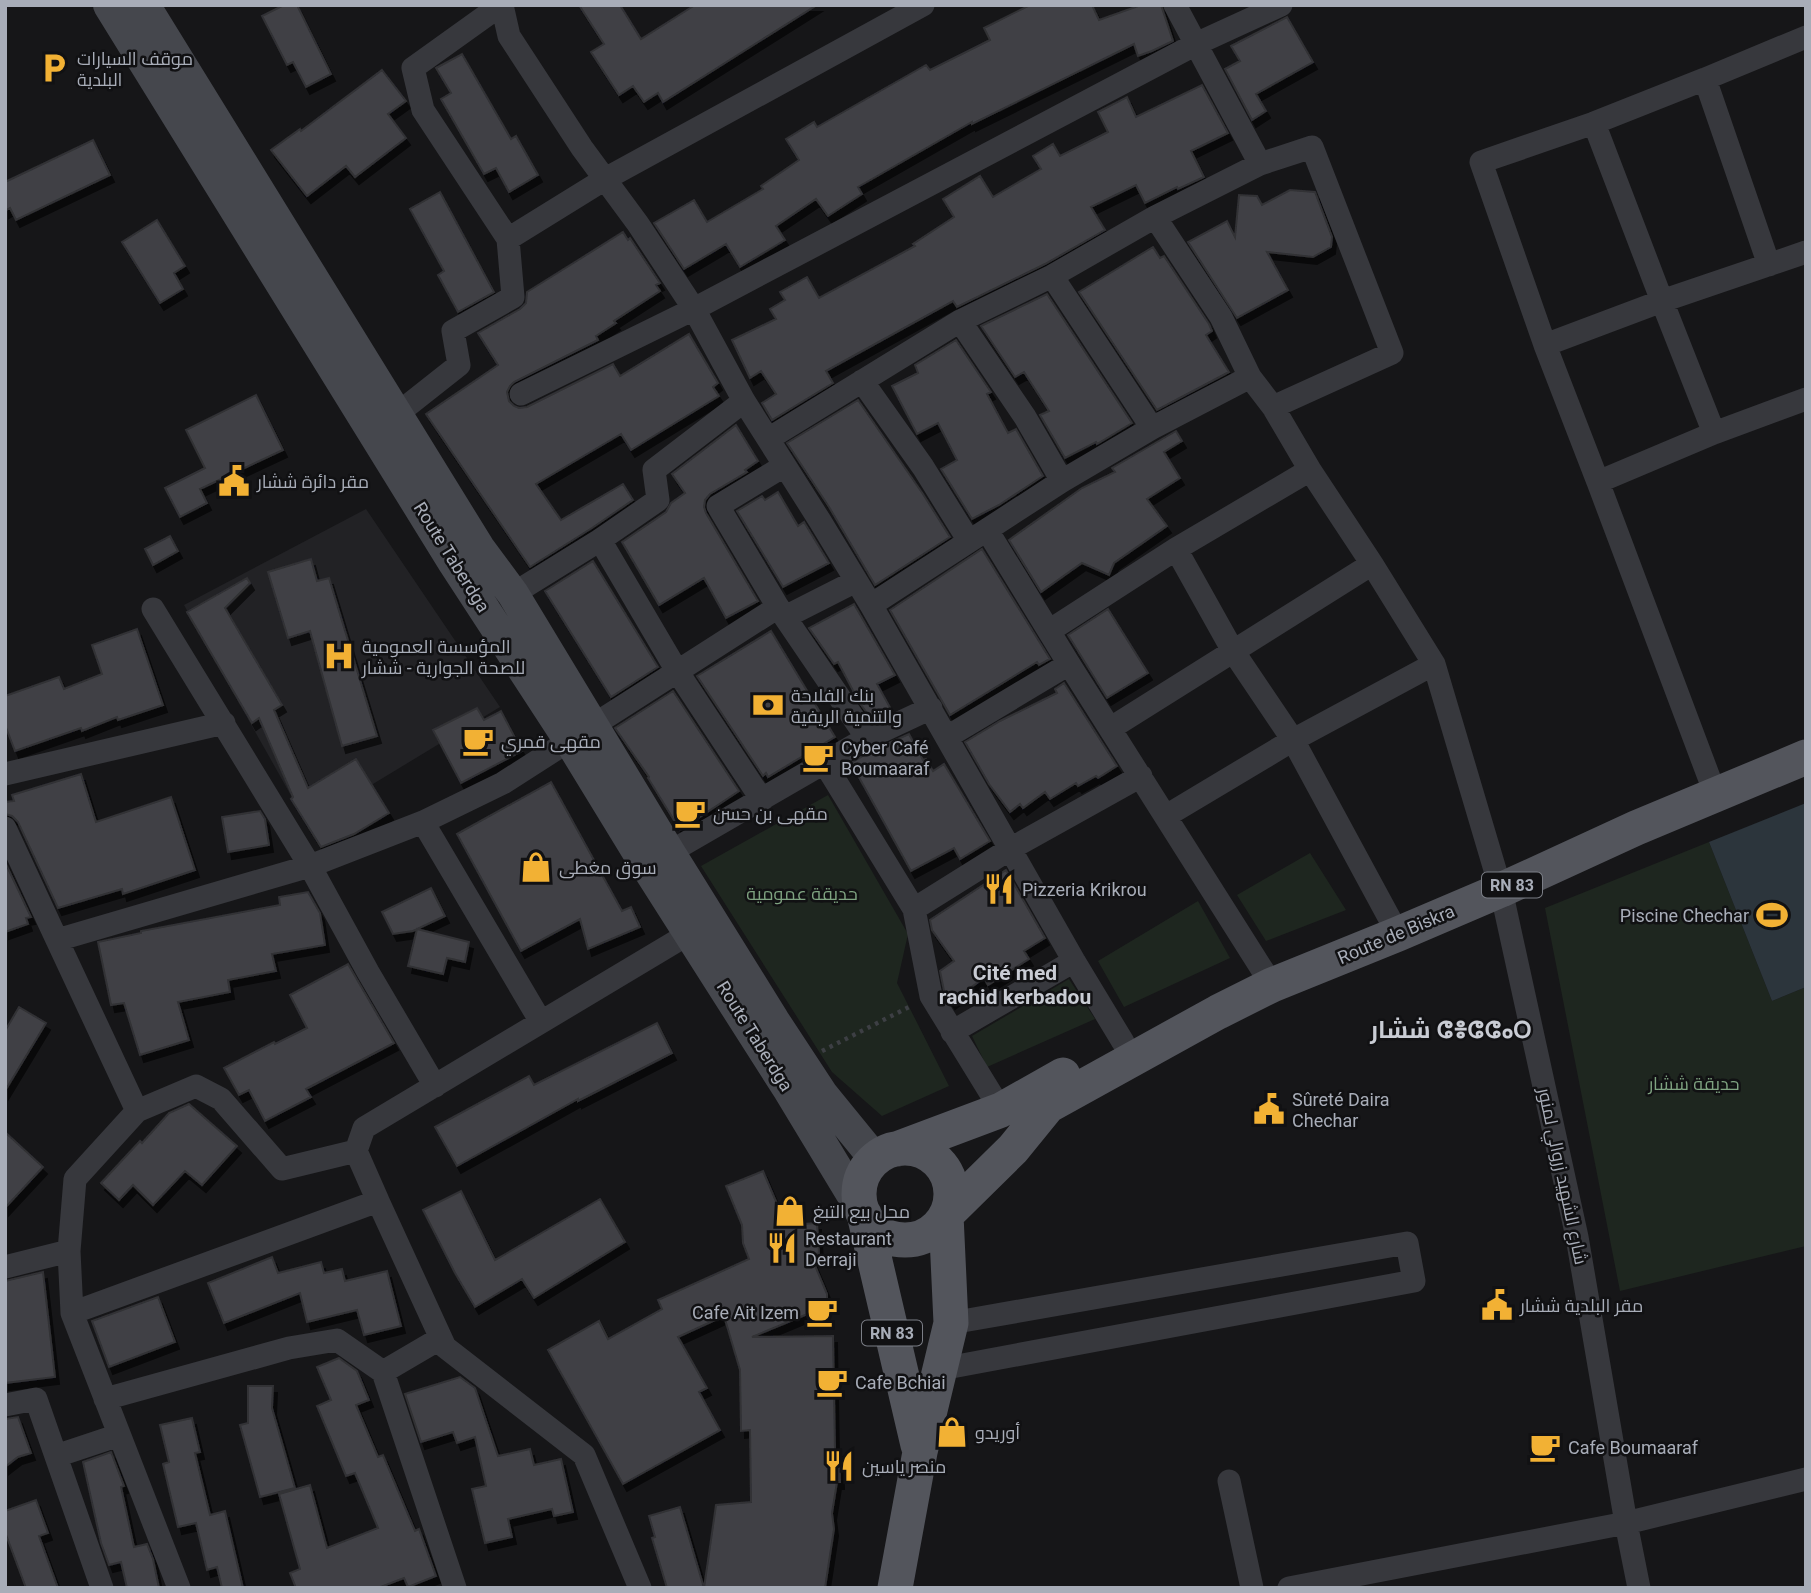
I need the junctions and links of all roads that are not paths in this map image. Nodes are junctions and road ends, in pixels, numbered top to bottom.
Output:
1 (109, 5) edge
2 (144, 5) edge
3 (502, 5) edge
4 (923, 5) edge
5 (1175, 5) edge
6 (1281, 5) edge
7 (1806, 37) edge
8 (1196, 44) junction
9 (1704, 79) junction
10 (1594, 123) junction
11 (1260, 164) junction
12 (605, 179) junction
13 (1155, 217) junction
14 (508, 239) junction
15 (1806, 252) edge
16 (1769, 265) junction
17 (1052, 276) junction
18 (1662, 301) junction
19 (694, 309) junction
20 (960, 321) junction
21 (1545, 345) junction
22 (1250, 377) junction
23 (862, 381) junction
24 (521, 394) dead end
25 (1806, 399) edge
26 (744, 401) junction
27 (1273, 407) junction
28 (384, 421) junction
29 (1152, 428) junction
30 (1714, 433) junction
31 (768, 439) junction
32 (784, 466) junction
33 (1310, 470) junction
34 (1062, 481) junction
35 (1598, 482) junction
36 (978, 536) junction
37 (600, 540) junction
38 (1176, 549) junction
39 (467, 555) junction
40 (1372, 564) junction
41 (856, 580) junction
42 (513, 594) junction
43 (871, 606) junction
44 (153, 609) dead end
45 (782, 612) junction
46 (1049, 631) junction
47 (1233, 651) junction
48 (1069, 664) junction
49 (1434, 664) junction
50 (677, 671) junction
51 (931, 708) junction
52 (224, 723) junction
53 (1111, 729) junction
54 (582, 733) junction
55 (947, 737) junction
56 (867, 738) junction
57 (1293, 740) junction
58 (1806, 757) edge
59 (825, 764) junction
60 (5, 774) edge
61 (1141, 776) junction
62 (1716, 796) junction
63 (762, 800) junction
64 (1166, 816) junction
65 (423, 822) junction
66 (5, 828) edge
67 (1010, 849) junction
68 (658, 860) junction
69 (310, 866) junction
70 (1500, 890) junction
71 (915, 909) junction
72 (690, 933) junction
73 (1398, 934) junction
74 (57, 940) junction
75 (1074, 961) junction
76 (1272, 985) junction
77 (1218, 1012) junction
78 (541, 1022) junction
79 (951, 1032) junction
80 (1123, 1042) junction
81 (435, 1086) junction
82 (1001, 1110) junction
83 (137, 1111) junction
84 (356, 1151) junction
85 (886, 1154) junction
86 (378, 1201) junction
87 (864, 1214) junction
88 (946, 1215) junction
89 (69, 1251) junction
90 (5, 1267) edge
91 (72, 1313) junction
92 (951, 1323) junction
93 (441, 1338) junction
94 (941, 1369) junction
95 (383, 1371) junction
96 (105, 1399) junction
97 (5, 1405) edge
98 (119, 1435) junction
99 (920, 1452) junction
100 (55, 1456) junction
101 (1806, 1479) edge
102 (1228, 1480) dead end
103 (1626, 1523) junction
104 (1335, 1583) edge
105 (102, 1588) edge
106 (179, 1588) edge
107 (455, 1588) edge
108 (640, 1588) edge
109 (895, 1588) edge
110 (1252, 1588) edge
111 (1289, 1588) edge
112 (1639, 1588) edge

1 - 28 main road, Route Taberdga
2 - 28 main road, Route Taberdga
3 - 12 street
3 - 14 street
4 - 12 street
5 - 8 street
6 - 8 street
7 - 9 street
8 - 11 street
8 - 19 street
9 - 10 street
9 - 16 street
10 - 18 street
10 - 21 street
11 - 13 street
11 - 27 street
12 - 14 street
12 - 19 street
13 - 17 street
13 - 22 street, شارع الشهيد زروالي لمنور
14 - 28 street
15 - 16 street
16 - 18 street
17 - 20 street
17 - 29 street
18 - 21 street
18 - 30 street
19 - 24 street
19 - 26 street
20 - 23 street
20 - 34 street
21 - 35 street
22 - 27 street, شارع الشهيد زروالي لمنور
22 - 29 street
23 - 31 street
23 - 36 street
25 - 30 street
26 - 31 street
26 - 37 street
27 - 33 street, شارع الشهيد زروالي لمنور
28 - 39 main road, Route Taberdga
29 - 34 street
30 - 35 street
31 - 32 street
32 - 41 street
32 - 45 street
33 - 38 street
33 - 40 street, شارع الشهيد زروالي لمنور
34 - 36 street
35 - 62 street
36 - 43 street
36 - 46 street
37 - 42 street
37 - 50 street
38 - 46 street
38 - 47 street
39 - 42 main road, Route Taberdga
39 - 54 main road, Route Taberdga
40 - 47 street
40 - 49 street, شارع الشهيد زروالي لمنور
41 - 43 street
41 - 45 street
42 - 54 main road, Route Taberdga
43 - 51 street
44 - 52 street
45 - 50 street
45 - 56 street
46 - 48 street
47 - 53 street
47 - 57 street
48 - 53 street
48 - 55 street
49 - 57 street
49 - 70 street, شارع الشهيد زروالي لمنور
50 - 54 street
50 - 63 street
51 - 55 street
51 - 56 street
52 - 60 street
52 - 69 street
53 - 61 street
54 - 65 street
54 - 68 main road, Route Taberdga
55 - 67 street
56 - 59 street
57 - 64 street
57 - 73 street
58 - 62 main road, Route de Biskra / RN 83
59 - 63 street
59 - 71 street
61 - 64 street
61 - 67 street
62 - 70 main road, Route de Biskra / RN 83
63 - 68 street
64 - 76 street
65 - 69 street
65 - 78 street
66 - 74 street
67 - 71 street
67 - 75 street
68 - 72 main road, Route Taberdga
68 - 85 main road, Route Taberdga
69 - 74 street
69 - 81 street
70 - 73 main road, Route de Biskra / RN 83
70 - 103 street, شارع الشهيد زروالي لمنور
71 - 79 street
72 - 78 street
72 - 87 main road, Route Taberdga
73 - 76 main road, Route de Biskra / RN 83
74 - 83 street
75 - 79 street
75 - 80 street
76 - 77 main road, Route de Biskra / RN 83
77 - 80 main road, RN 83
77 - 88 main road, RN 83
78 - 81 street
79 - 82 street
80 - 82 main road, RN 83
81 - 84 street
82 - 85 main road, RN 83
83 - 84 street
83 - 89 street
84 - 86 street
85 - 87 main road
85 - 88 main road
86 - 91 street
86 - 93 street
87 - 88 main road
87 - 99 main road, RN 83
88 - 92 main road, RN 83
89 - 90 street
89 - 91 street
91 - 96 street
92 - 94 main road, RN 83
92 - 94 street
93 - 95 street
93 - 108 street
94 - 99 main road, RN 83
95 - 96 street
95 - 107 street
96 - 98 street
97 - 100 street
98 - 100 street
98 - 106 street
99 - 109 main road, RN 83
100 - 105 street
101 - 103 street
102 - 110 street
103 - 104 street
103 - 112 street, شارع الشهيد زروالي لمنور
104 - 111 street

